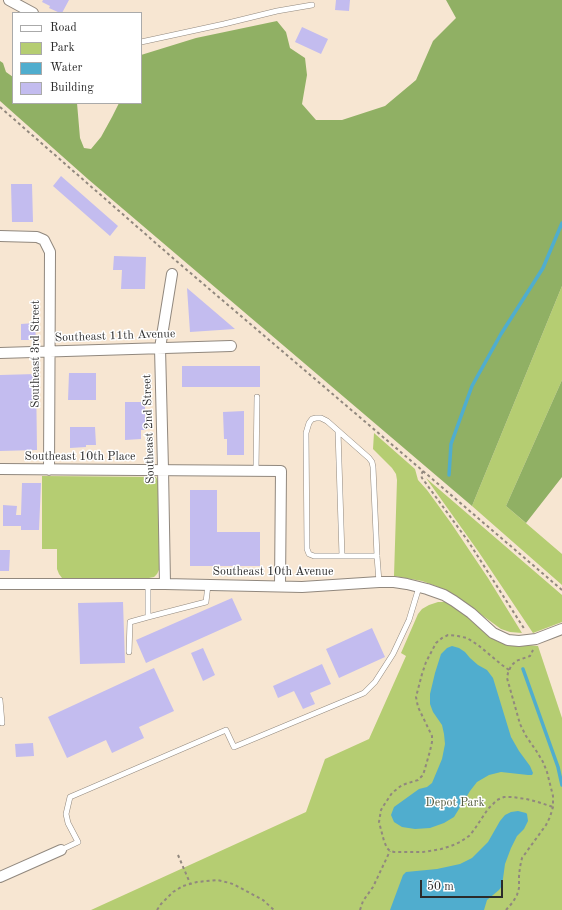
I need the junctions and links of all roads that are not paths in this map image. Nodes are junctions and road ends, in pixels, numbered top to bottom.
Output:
1 (9, 0) edge
2 (312, 5) dead end
3 (31, 12) edge
4 (142, 42) edge
5 (0, 236) edge
6 (172, 274) dead end
7 (231, 346) dead end
8 (160, 348) junction
9 (49, 351) junction
10 (0, 353) edge
11 (256, 397) dead end
12 (338, 430) junction
13 (0, 469) edge
14 (49, 470) junction
15 (163, 470) junction
16 (256, 470) junction
17 (342, 556) junction
18 (377, 556) junction
19 (379, 582) junction
20 (0, 584) edge
21 (165, 584) junction
22 (148, 585) junction
23 (208, 585) junction
24 (280, 586) junction
25 (419, 587) junction
26 (148, 617) junction
27 (562, 630) edge
28 (129, 652) dead end
29 (0, 700) edge
30 (2, 723) dead end
31 (61, 850) joint
32 (0, 877) edge

1 - 3 street
2 - 4 lane
5 - 9 street, Southeast 3rd Street
6 - 8 street, Southeast 2nd Street
7 - 8 street, Southeast 11th Avenue
8 - 9 street, Southeast 11th Avenue
8 - 15 street, Southeast 2nd Street
9 - 10 street, Southeast 11th Avenue
9 - 14 street, Southeast 3rd Street
11 - 16 lane
12 - 17 lane
12 - 17 lane
12 - 18 lane
13 - 14 street, Southeast 10th Place
14 - 15 street, Southeast 10th Place
15 - 16 street, Southeast 10th Place
15 - 21 street, Southeast 2nd Street
16 - 24 street, Southeast 10th Place
17 - 18 lane
18 - 19 lane
19 - 24 street, Southeast 10th Avenue
19 - 25 street, Southeast 10th Avenue
20 - 22 street, Southeast 10th Avenue
21 - 22 street, Southeast 10th Avenue
21 - 23 street, Southeast 10th Avenue
22 - 26 lane
23 - 24 street, Southeast 10th Avenue
23 - 26 lane
25 - 27 street, Southeast 10th Avenue
25 - 31 lane
26 - 28 lane
29 - 30 lane
31 - 32 street

